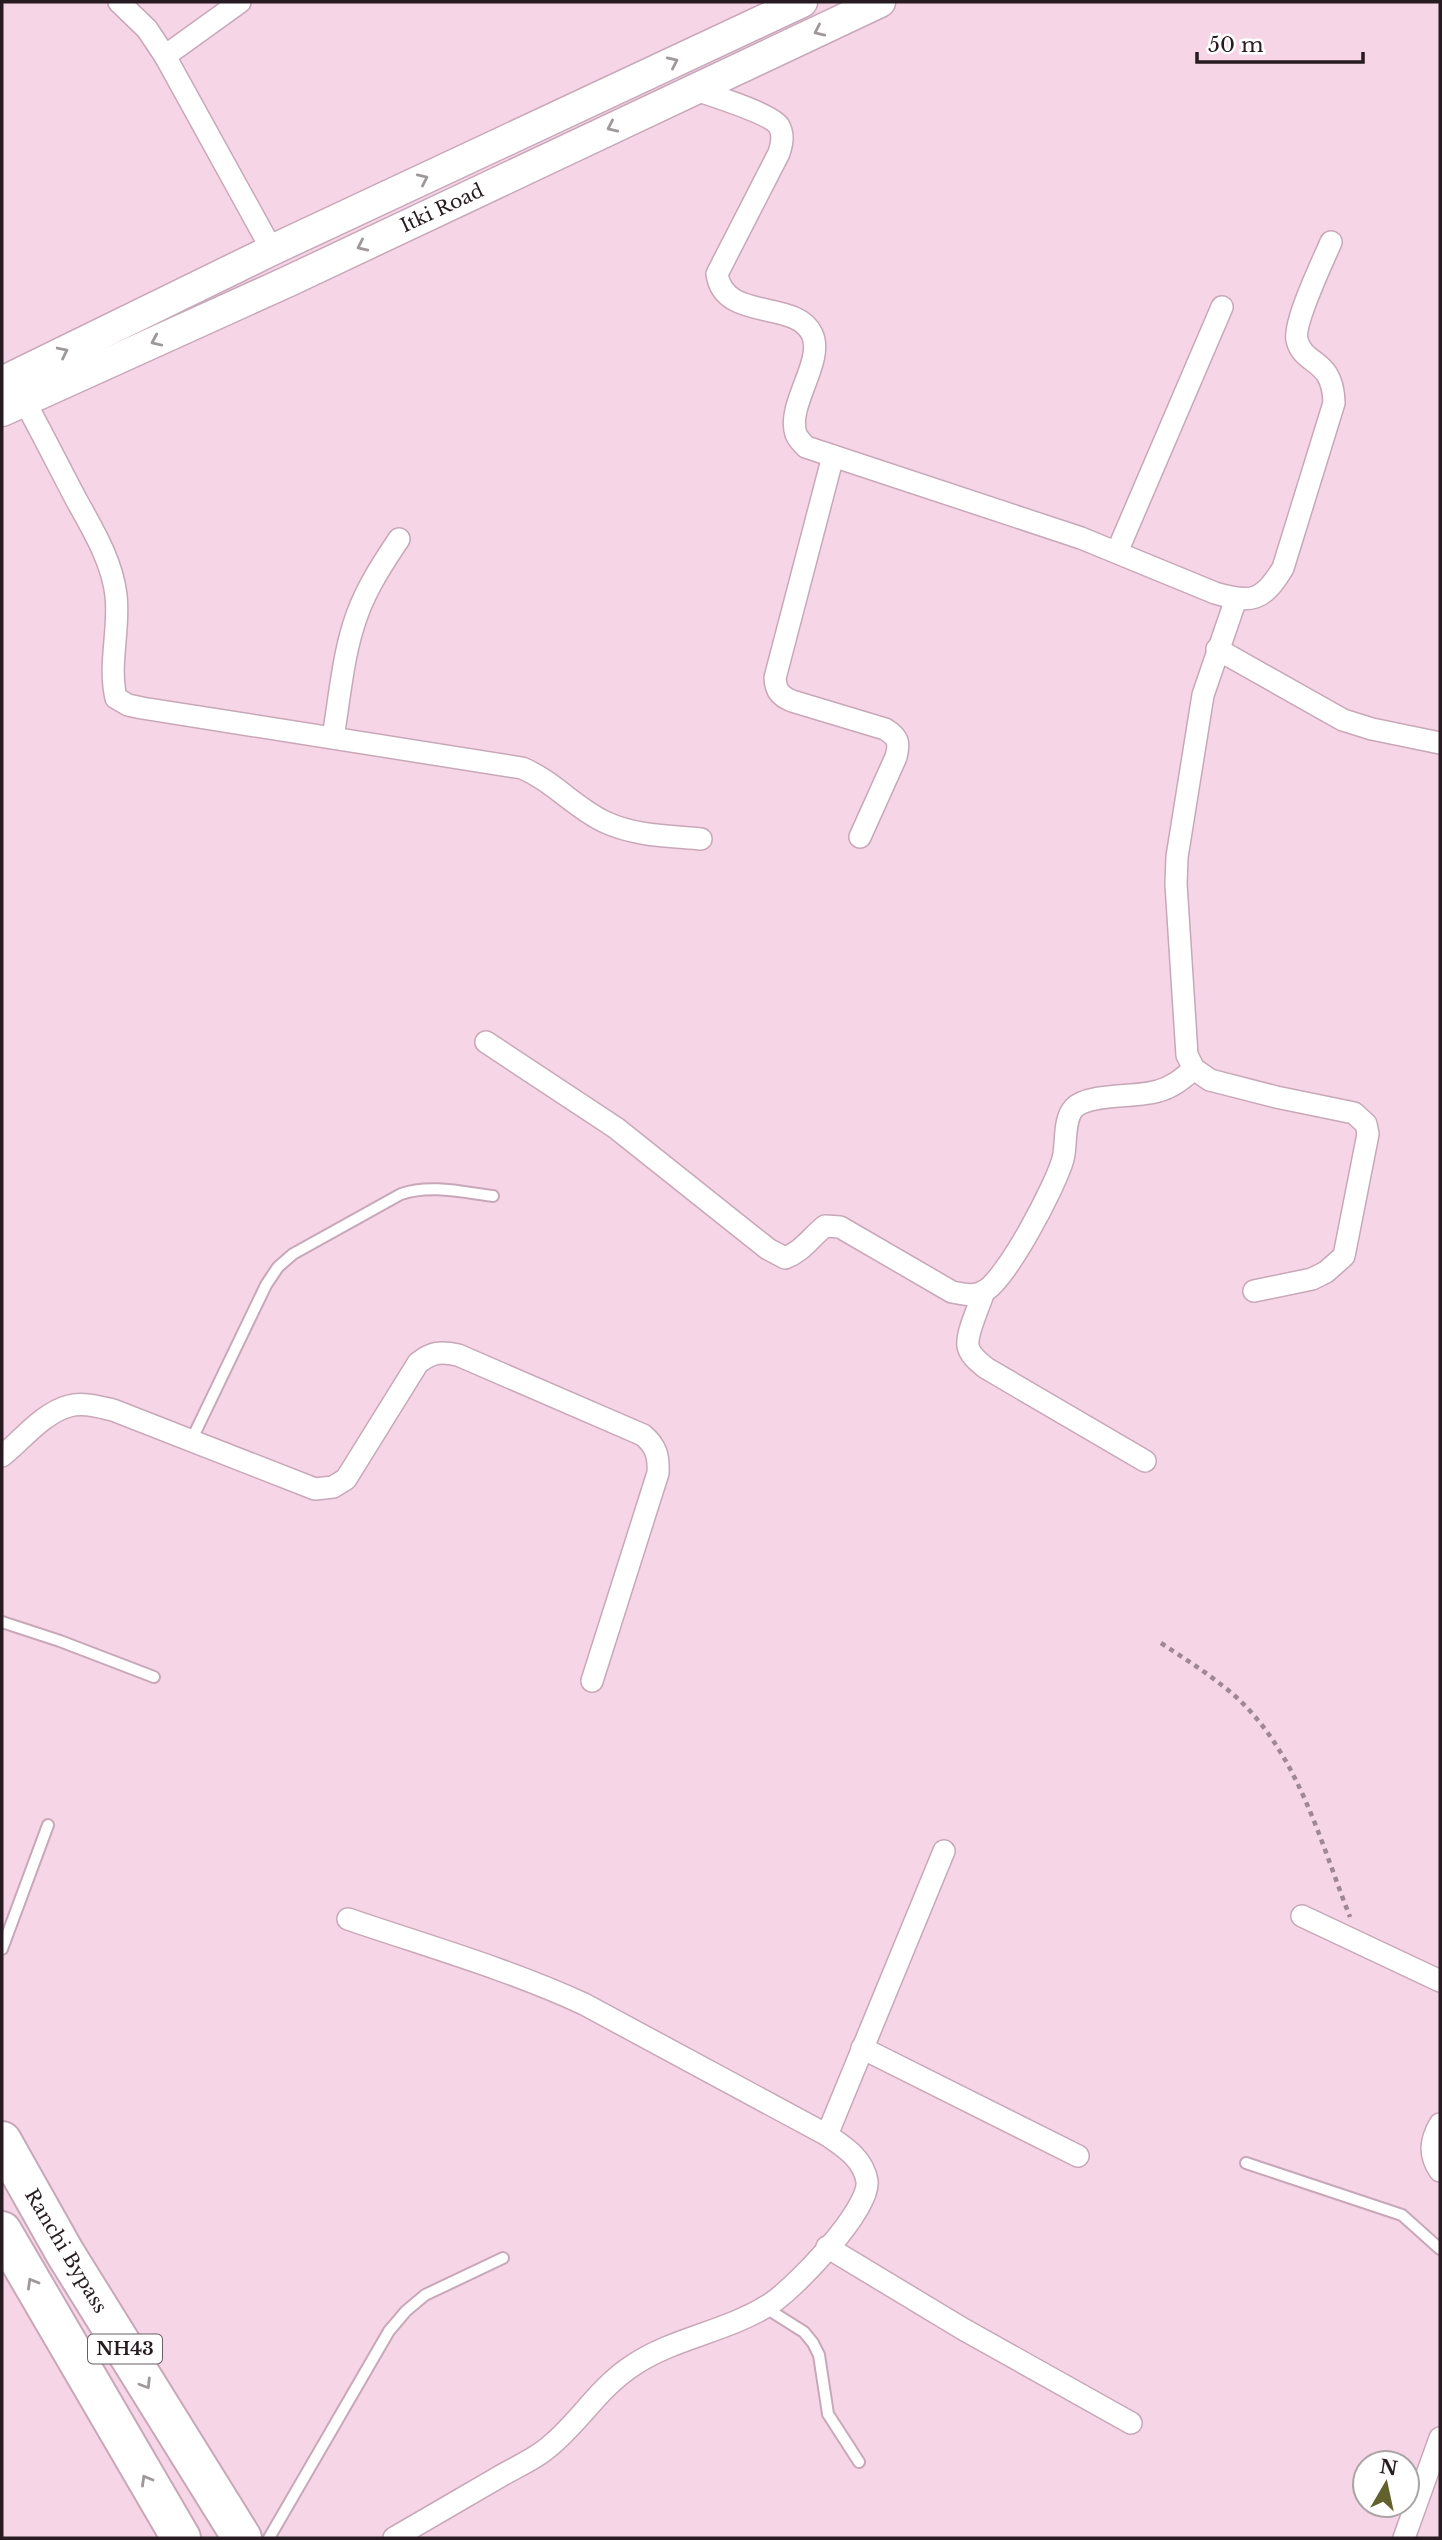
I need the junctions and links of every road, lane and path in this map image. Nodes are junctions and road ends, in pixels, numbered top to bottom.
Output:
1 (119, 2) edge
2 (240, 2) edge
3 (802, 2) edge
4 (880, 2) edge
5 (165, 56) junction
6 (693, 89) junction
7 (1331, 242) dead end
8 (272, 250) junction
9 (1222, 307) dead end
10 (9, 398) edge
11 (833, 456) junction
12 (399, 539) dead end
13 (1117, 552) junction
14 (1236, 600) junction
15 (1217, 649) junction
16 (333, 737) junction
17 (1440, 744) edge
18 (860, 837) dead end
19 (701, 839) dead end
20 (486, 1042) dead end
21 (1194, 1069) junction
22 (493, 1196) dead end
23 (1254, 1291) dead end
24 (984, 1292) junction
25 (191, 1441) junction
26 (2, 1456) edge
27 (1145, 1461) dead end
28 (2, 1622) edge
29 (1161, 1643) dead end
30 (154, 1678) dead end
31 (592, 1681) dead end
32 (48, 1825) dead end
33 (944, 1851) dead end
34 (1302, 1916) dead end
35 (348, 1919) dead end
36 (1360, 1944) junction
37 (2, 1949) edge
38 (1440, 1981) edge
39 (862, 2048) junction
40 (2, 2118) edge
41 (1440, 2124) edge
42 (827, 2135) junction
43 (6, 2149) edge
44 (1078, 2155) dead end
45 (1246, 2163) dead end
46 (1440, 2171) edge
47 (2, 2231) edge
48 (828, 2247) junction
49 (1440, 2249) edge
50 (503, 2258) dead end
51 (765, 2308) junction
52 (1131, 2423) dead end
53 (1440, 2438) edge
54 (859, 2462) dead end
55 (181, 2538) edge
56 (242, 2538) edge
57 (269, 2538) edge
58 (394, 2538) edge
59 (1404, 2538) edge

1 - 5 street
2 - 5 street
8 -> 3 main road
4 -> 6 main road, Itki Road
5 - 8 street
6 -> 10 main road, Itki Road
6 - 11 street
7 - 14 street
10 -> 8 main road
9 - 13 street
10 - 16 street
11 - 13 street
11 - 18 street
12 - 16 street
13 - 14 street
14 - 15 street
15 - 17 street
15 - 21 street
16 - 19 street
20 - 24 street
21 - 23 street
21 - 24 street
22 - 25 lane
24 - 27 street
25 - 26 street
25 - 31 street
28 - 30 lane
29 - 36 path
32 - 37 lane
33 - 39 street
34 - 36 street
35 - 42 street
36 - 38 street
39 - 42 street
39 - 44 street
40 - 43 highway, NH43
41 - 46 street
42 - 48 street
43 -> 56 highway, Ranchi Bypass / NH43
45 - 49 lane
55 -> 47 highway, NH43
48 - 51 street
48 - 52 street
50 - 57 lane
51 - 54 lane
51 - 58 street
53 - 59 street

